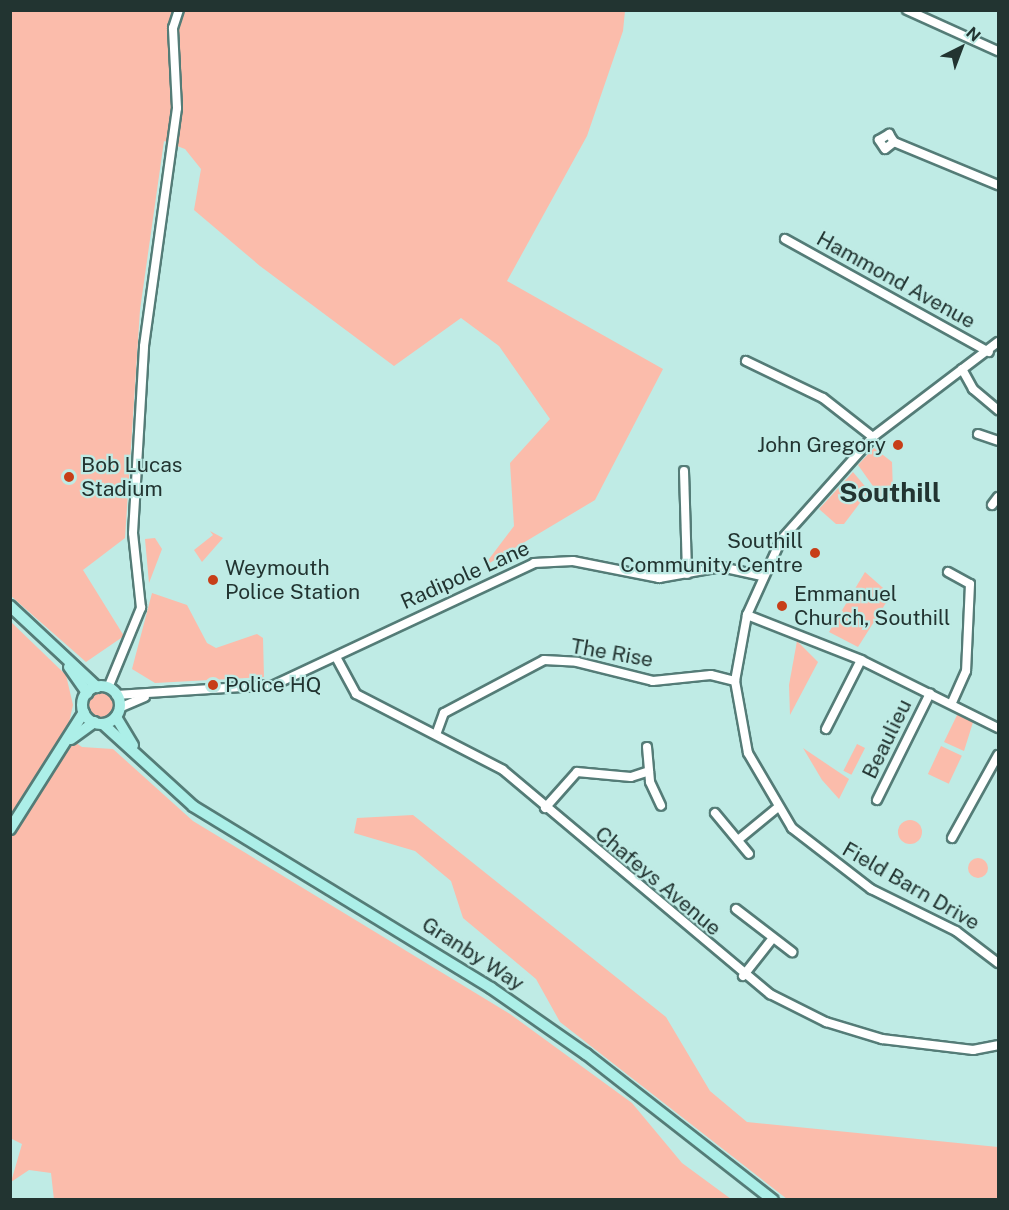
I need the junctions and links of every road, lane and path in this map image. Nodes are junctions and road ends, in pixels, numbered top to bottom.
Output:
1 (178, 10) edge
2 (907, 10) edge
3 (999, 51) edge
4 (894, 142) dead end
5 (999, 185) edge
6 (785, 239) dead end
7 (999, 342) edge
8 (989, 352) junction
9 (746, 361) dead end
10 (962, 369) junction
11 (999, 410) edge
12 (978, 434) dead end
13 (873, 437) junction
14 (999, 441) edge
15 (684, 471) dead end
16 (999, 497) edge
17 (992, 505) dead end
18 (948, 572) dead end
19 (687, 574) junction
20 (762, 576) junction
21 (10, 606) edge
22 (747, 615) junction
23 (336, 657) junction
24 (861, 660) junction
25 (735, 681) junction
26 (92, 690) junction
27 (112, 691) junction
28 (930, 693) junction
29 (146, 697) junction
30 (951, 704) junction
31 (84, 712) junction
32 (118, 712) junction
33 (98, 723) junction
34 (999, 728) edge
35 (826, 729) dead end
36 (436, 732) junction
37 (70, 739) junction
38 (647, 747) dead end
39 (999, 756) edge
40 (140, 759) junction
41 (649, 771) junction
42 (877, 800) dead end
43 (661, 806) dead end
44 (545, 808) junction
45 (777, 808) junction
46 (715, 813) dead end
47 (10, 829) edge
48 (952, 838) dead end
49 (738, 840) junction
50 (750, 854) dead end
51 (736, 909) dead end
52 (773, 938) junction
53 (792, 952) dead end
54 (999, 963) edge
55 (743, 976) junction
56 (999, 1045) edge
57 (773, 1200) edge

1 - 27 street
2 - 3 street
4 - 5 street
6 - 8 street, Hammond Avenue
7 - 8 street
8 - 10 street
9 - 13 street
10 - 11 street
10 - 13 street
12 - 14 street
13 - 20 street
15 - 19 street
16 - 17 street
18 - 30 street
19 - 20 street, Radipole Lane
19 - 23 street, Radipole Lane
20 - 22 street, Field Barn Drive
21 - 26 main road
22 - 24 street
22 - 25 street, Field Barn Drive
23 - 29 street, Radipole Lane
23 - 36 street, Chafeys Avenue
24 - 28 street
24 - 35 street
25 - 36 street, The Rise
25 - 45 street, Field Barn Drive
26 - 27 main road
26 - 31 main road
27 - 29 street, Radipole Lane
27 - 32 main road
28 - 30 street
28 - 42 street, Beaulieu
29 - 32 street, Radipole Lane
30 - 34 street
31 - 33 main road
31 - 37 main road
32 - 33 main road
32 - 40 main road, Granby Way
33 - 37 main road
33 - 40 main road, Granby Way
36 - 44 street, Chafeys Avenue
37 - 47 main road
38 - 41 street
39 - 48 street
40 - 57 main road, Granby Way
41 - 43 street
41 - 44 street
44 - 55 street, Chafeys Avenue
45 - 49 street
45 - 54 street, Field Barn Drive
46 - 49 street
49 - 50 street
51 - 52 street
52 - 53 street
52 - 55 street
55 - 56 street, Chafeys Avenue

